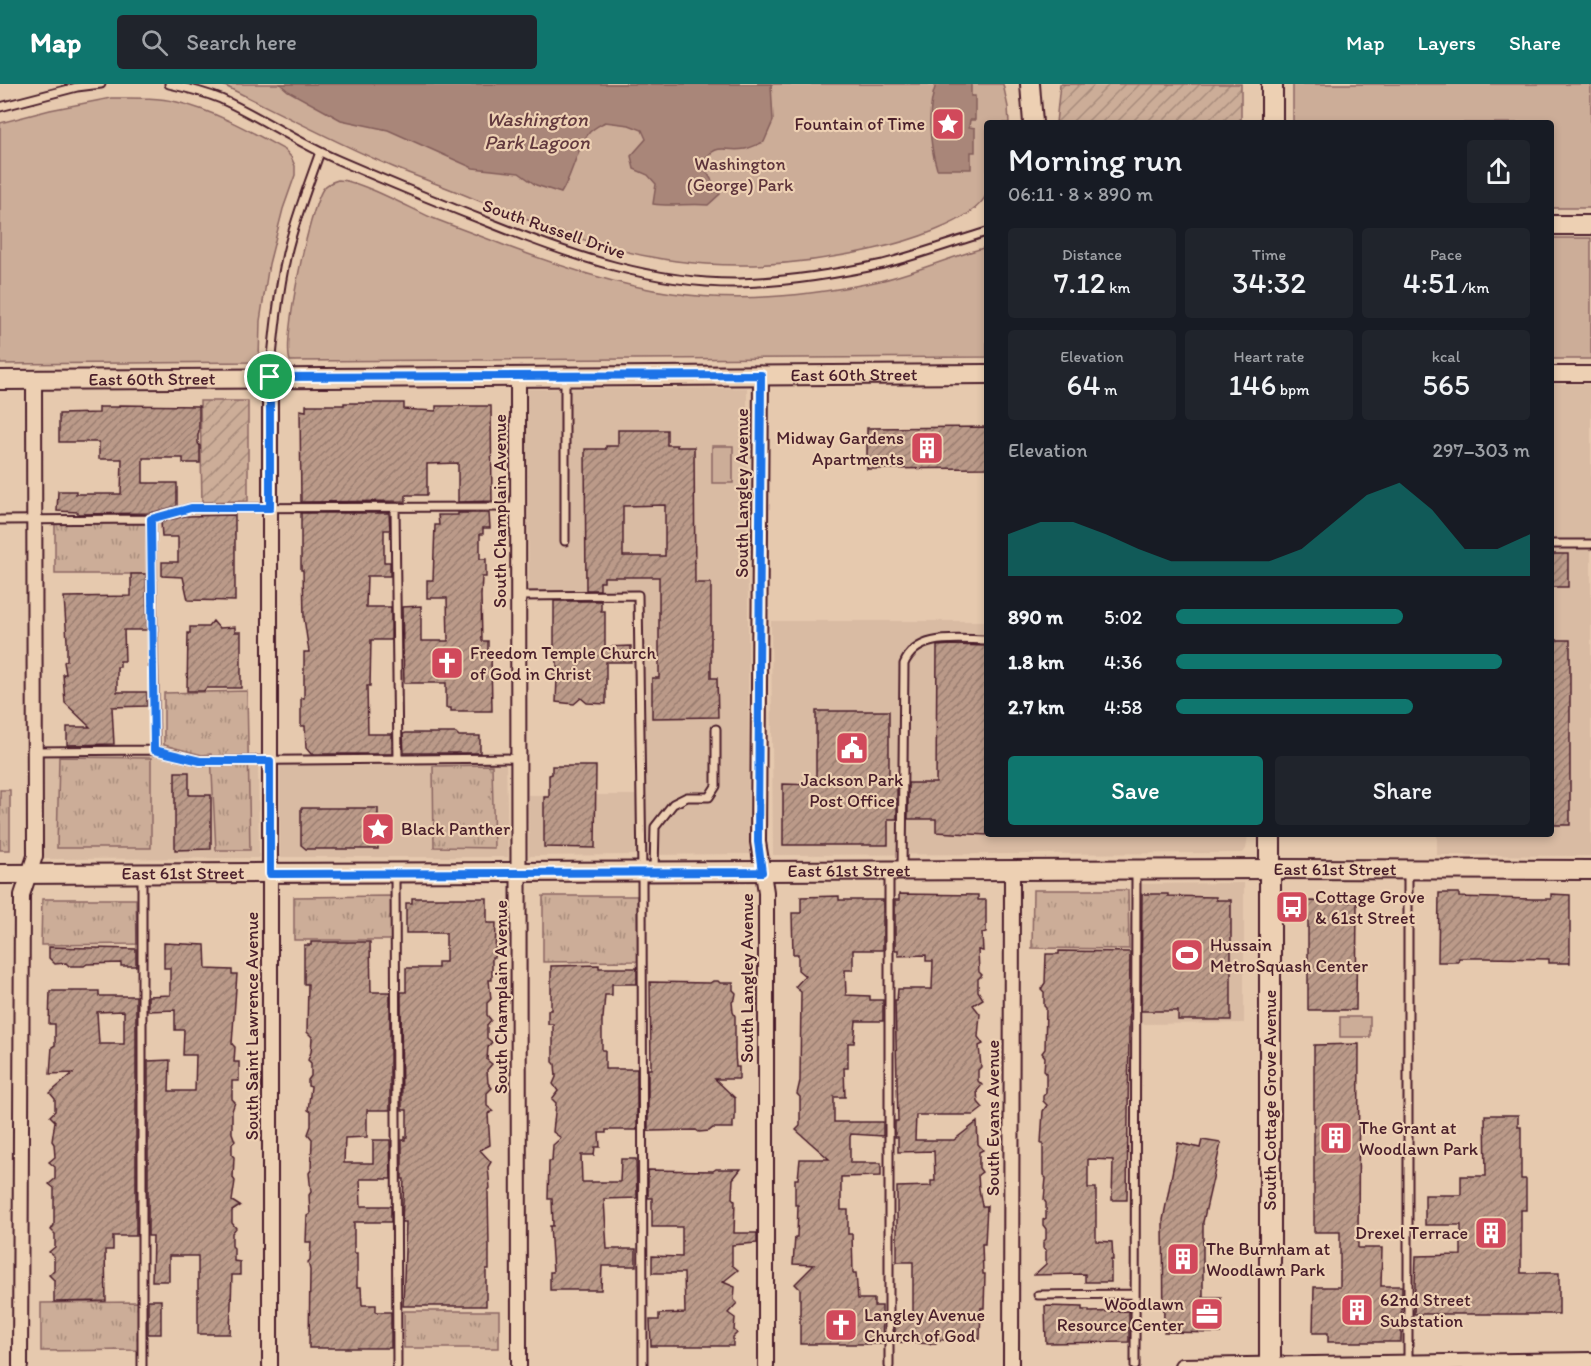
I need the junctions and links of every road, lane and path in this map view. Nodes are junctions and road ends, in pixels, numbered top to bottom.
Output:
1 (101, 84) edge
2 (169, 84) edge
3 (1030, 84) edge
4 (1272, 84) edge
5 (0, 107) edge
6 (1033, 120) edge
7 (1272, 120) edge
8 (320, 152) junction
9 (1554, 225) edge
10 (1591, 225) edge
11 (984, 233) edge
12 (984, 374) edge
13 (1554, 374) edge
14 (1591, 374) edge
15 (761, 375) junction
16 (518, 376) junction
17 (565, 376) junction
18 (270, 377) junction
19 (0, 380) edge
20 (34, 380) junction
21 (395, 507) junction
22 (518, 507) junction
23 (270, 508) junction
24 (151, 519) junction
25 (0, 520) edge
26 (34, 520) junction
27 (565, 541) dead end
28 (1554, 544) edge
29 (1591, 544) edge
30 (518, 596) junction
31 (984, 640) edge
32 (716, 729) dead end
33 (154, 750) junction
34 (34, 751) junction
35 (518, 758) junction
36 (398, 759) junction
37 (270, 761) junction
38 (1270, 837) edge
39 (1270, 869) junction
40 (1136, 870) junction
41 (1408, 870) junction
42 (1591, 870) edge
43 (896, 871) junction
44 (1012, 871) junction
45 (648, 872) junction
46 (762, 872) junction
47 (395, 873) junction
48 (518, 873) junction
49 (0, 874) edge
50 (29, 874) junction
51 (270, 874) junction
52 (142, 875) junction
53 (1135, 1294) junction
54 (1038, 1295) dead end
55 (1591, 1360) edge
56 (1408, 1365) edge
57 (20, 1366) edge
58 (142, 1366) edge
59 (270, 1366) edge
60 (397, 1366) edge
61 (519, 1366) edge
62 (643, 1366) edge
63 (766, 1366) edge
64 (889, 1366) edge
65 (1011, 1366) edge
66 (1134, 1366) edge
67 (1182, 1366) edge
68 (1270, 1366) edge

1 - 5 lane
2 - 8 lane, South Russell Drive
3 - 6 street
4 - 7 main road
8 - 11 lane, South Russell Drive
8 - 18 lane, South Saint Lawrence Avenue
9 - 10 street
12 - 15 street, East 60th Street
13 - 14 street
15 - 17 street, East 60th Street
15 - 46 street, South Langley Avenue
16 - 17 street, East 60th Street
16 - 18 street, East 60th Street
16 - 22 street, South Champlain Avenue
17 - 27 lane
18 - 20 street, East 60th Street
18 - 23 street, South Saint Lawrence Avenue
19 - 20 street, East 60th Street
20 - 26 street
21 - 22 lane
21 - 23 lane
21 - 36 lane
22 - 30 street, South Champlain Avenue
23 - 24 lane
23 - 37 street, South Saint Lawrence Avenue
24 - 26 lane
24 - 33 lane
25 - 26 lane
26 - 34 street
28 - 29 lane
30 - 35 street, South Champlain Avenue
30 - 45 lane
31 - 43 lane
32 - 45 lane
33 - 34 lane
33 - 37 lane
34 - 50 street
35 - 36 lane
35 - 48 street, South Champlain Avenue
36 - 37 lane
37 - 51 street, South Saint Lawrence Avenue
38 - 39 main road, South Cottage Grove Avenue
39 - 40 street, East 61st Street
39 - 41 street, East 61st Street
39 - 68 main road, South Cottage Grove Avenue
40 - 44 street, East 61st Street
40 - 53 lane
41 - 42 street, East 61st Street
41 - 56 lane
43 - 44 street, East 61st Street
43 - 46 street, East 61st Street
43 - 64 lane
44 - 65 street, South Evans Avenue
45 - 46 street, East 61st Street
45 - 48 street, East 61st Street
45 - 62 lane
46 - 63 street, South Langley Avenue
47 - 48 street, East 61st Street
47 - 51 street, East 61st Street
47 - 60 lane
48 - 61 street, South Champlain Avenue
49 - 50 street, East 61st Street
50 - 52 street, East 61st Street
50 - 57 street
51 - 52 street, East 61st Street
51 - 59 street, South Saint Lawrence Avenue
52 - 58 lane
53 - 54 lane
53 - 66 lane
55 - 56 street
56 - 68 street
67 - 68 street

